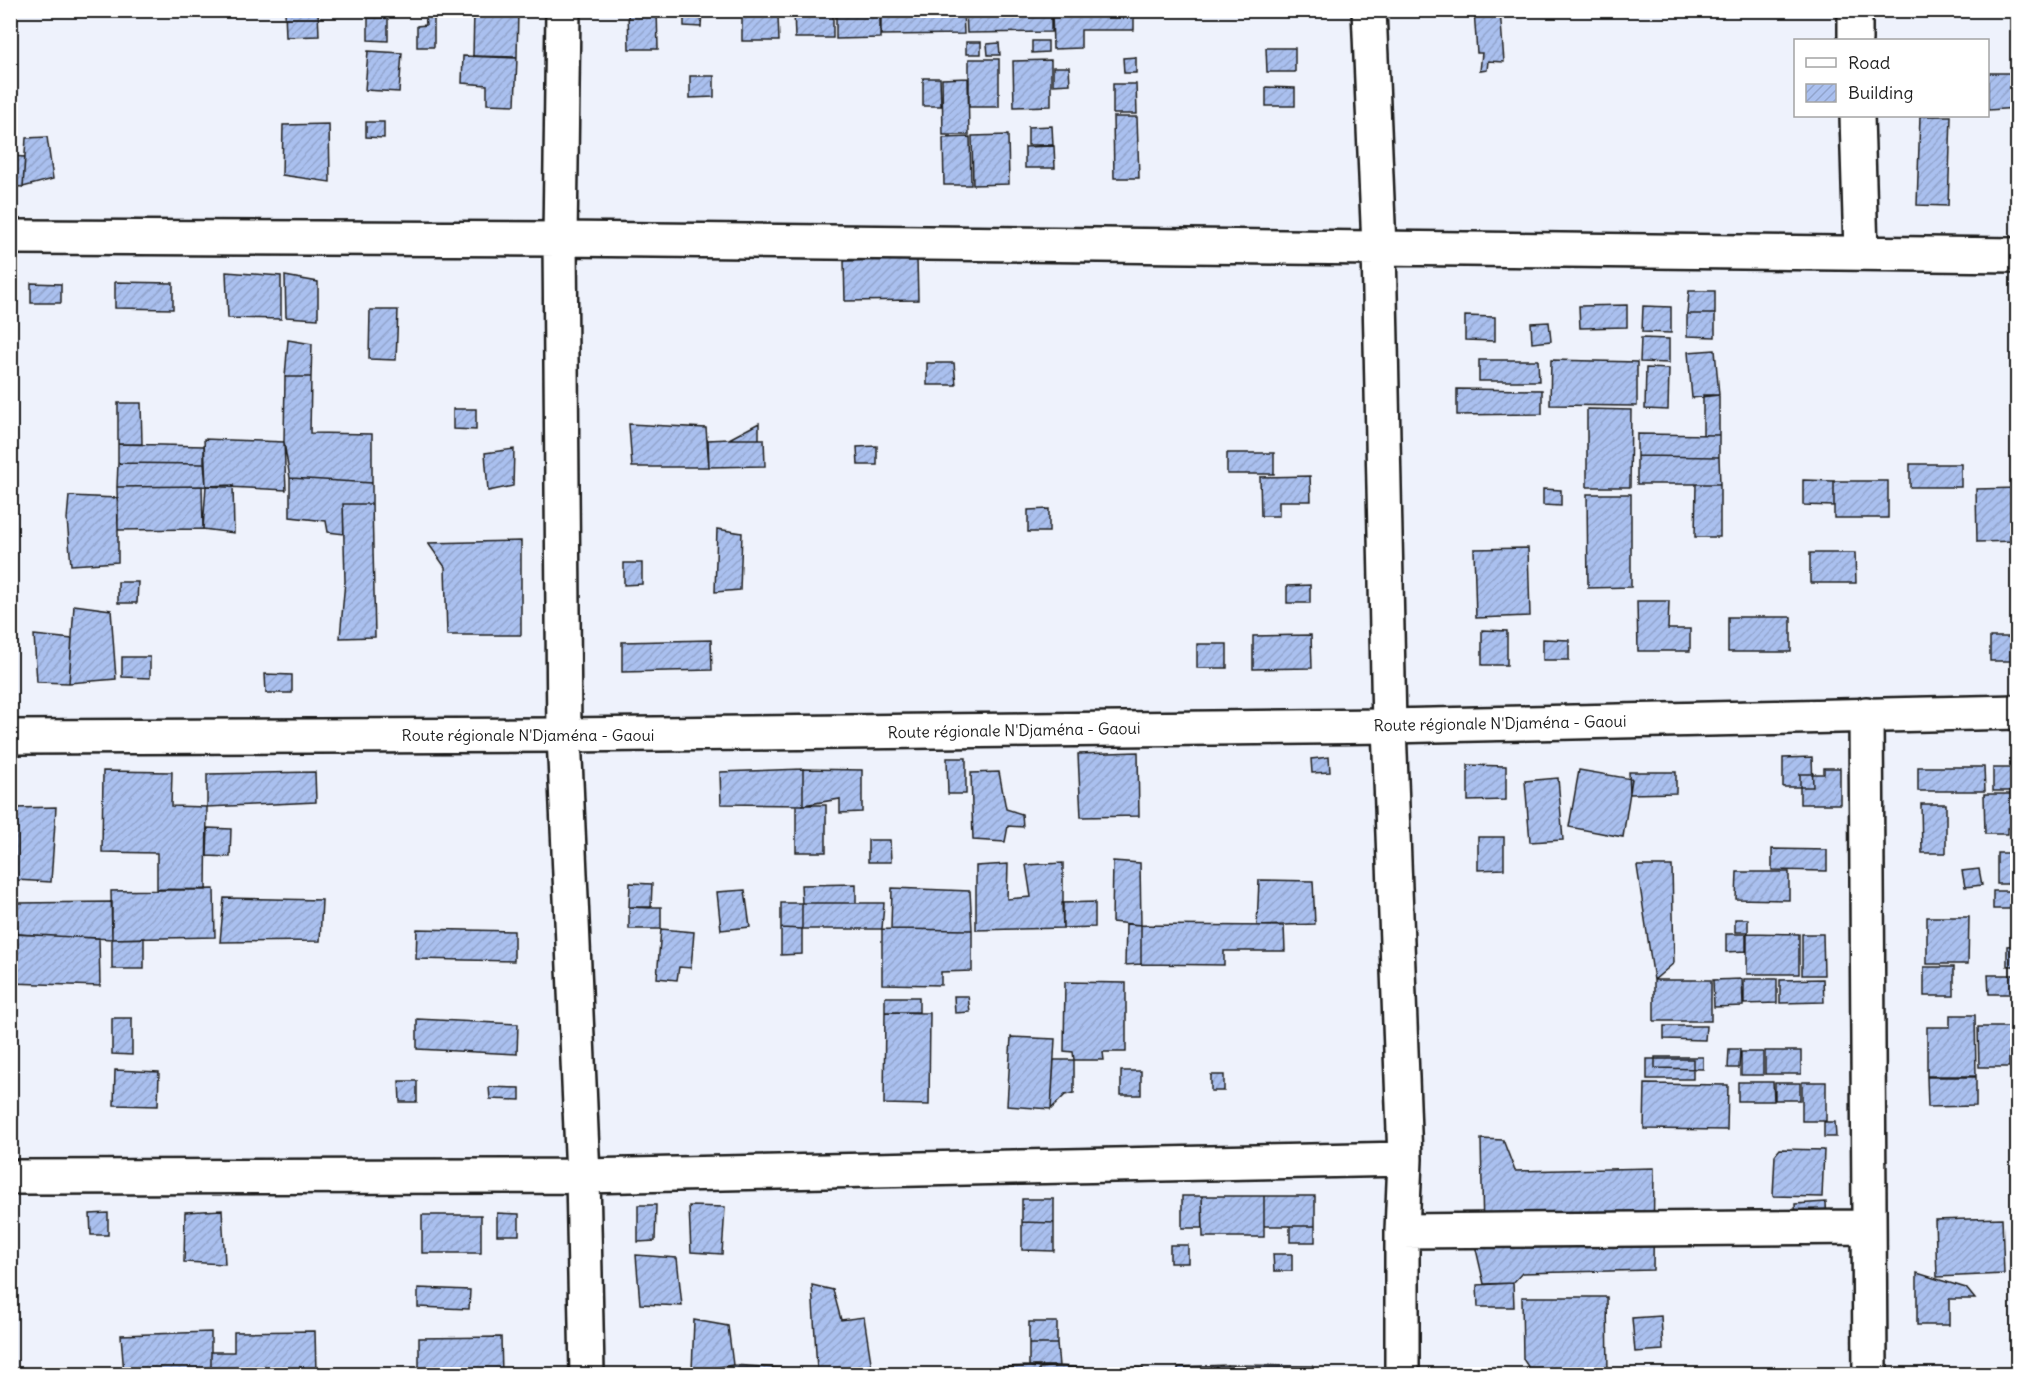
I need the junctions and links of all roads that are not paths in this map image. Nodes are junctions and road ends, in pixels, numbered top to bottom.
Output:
1 (564, 10) edge
2 (1369, 10) edge
3 (1855, 10) edge
4 (1855, 39) edge
5 (1857, 117) edge
6 (10, 237) edge
7 (560, 239) junction
8 (1380, 247) junction
9 (1861, 252) junction
10 (2018, 255) edge
11 (2018, 712) edge
12 (1866, 714) junction
13 (1389, 726) junction
14 (564, 735) junction
15 (10, 737) edge
16 (1405, 1159) junction
17 (583, 1176) junction
18 (10, 1177) edge
19 (1868, 1227) junction
20 (1402, 1231) junction
21 (587, 1374) edge
22 (1402, 1374) edge
23 (1870, 1374) edge

1 - 7 street
2 - 8 street
3 - 4 street
5 - 9 street
6 - 7 street
7 - 8 street
7 - 14 street
8 - 9 street
8 - 13 street
9 - 10 street
11 - 12 street, Route régionale N'Djaména - Gaoui
12 - 13 street, Route régionale N'Djaména - Gaoui
12 - 19 street
13 - 14 street, Route régionale N'Djaména - Gaoui
13 - 16 street
14 - 15 street, Route régionale N'Djaména - Gaoui
14 - 17 street
16 - 17 street
16 - 20 street
17 - 18 street
17 - 21 street
19 - 20 street
19 - 23 street
20 - 22 street

